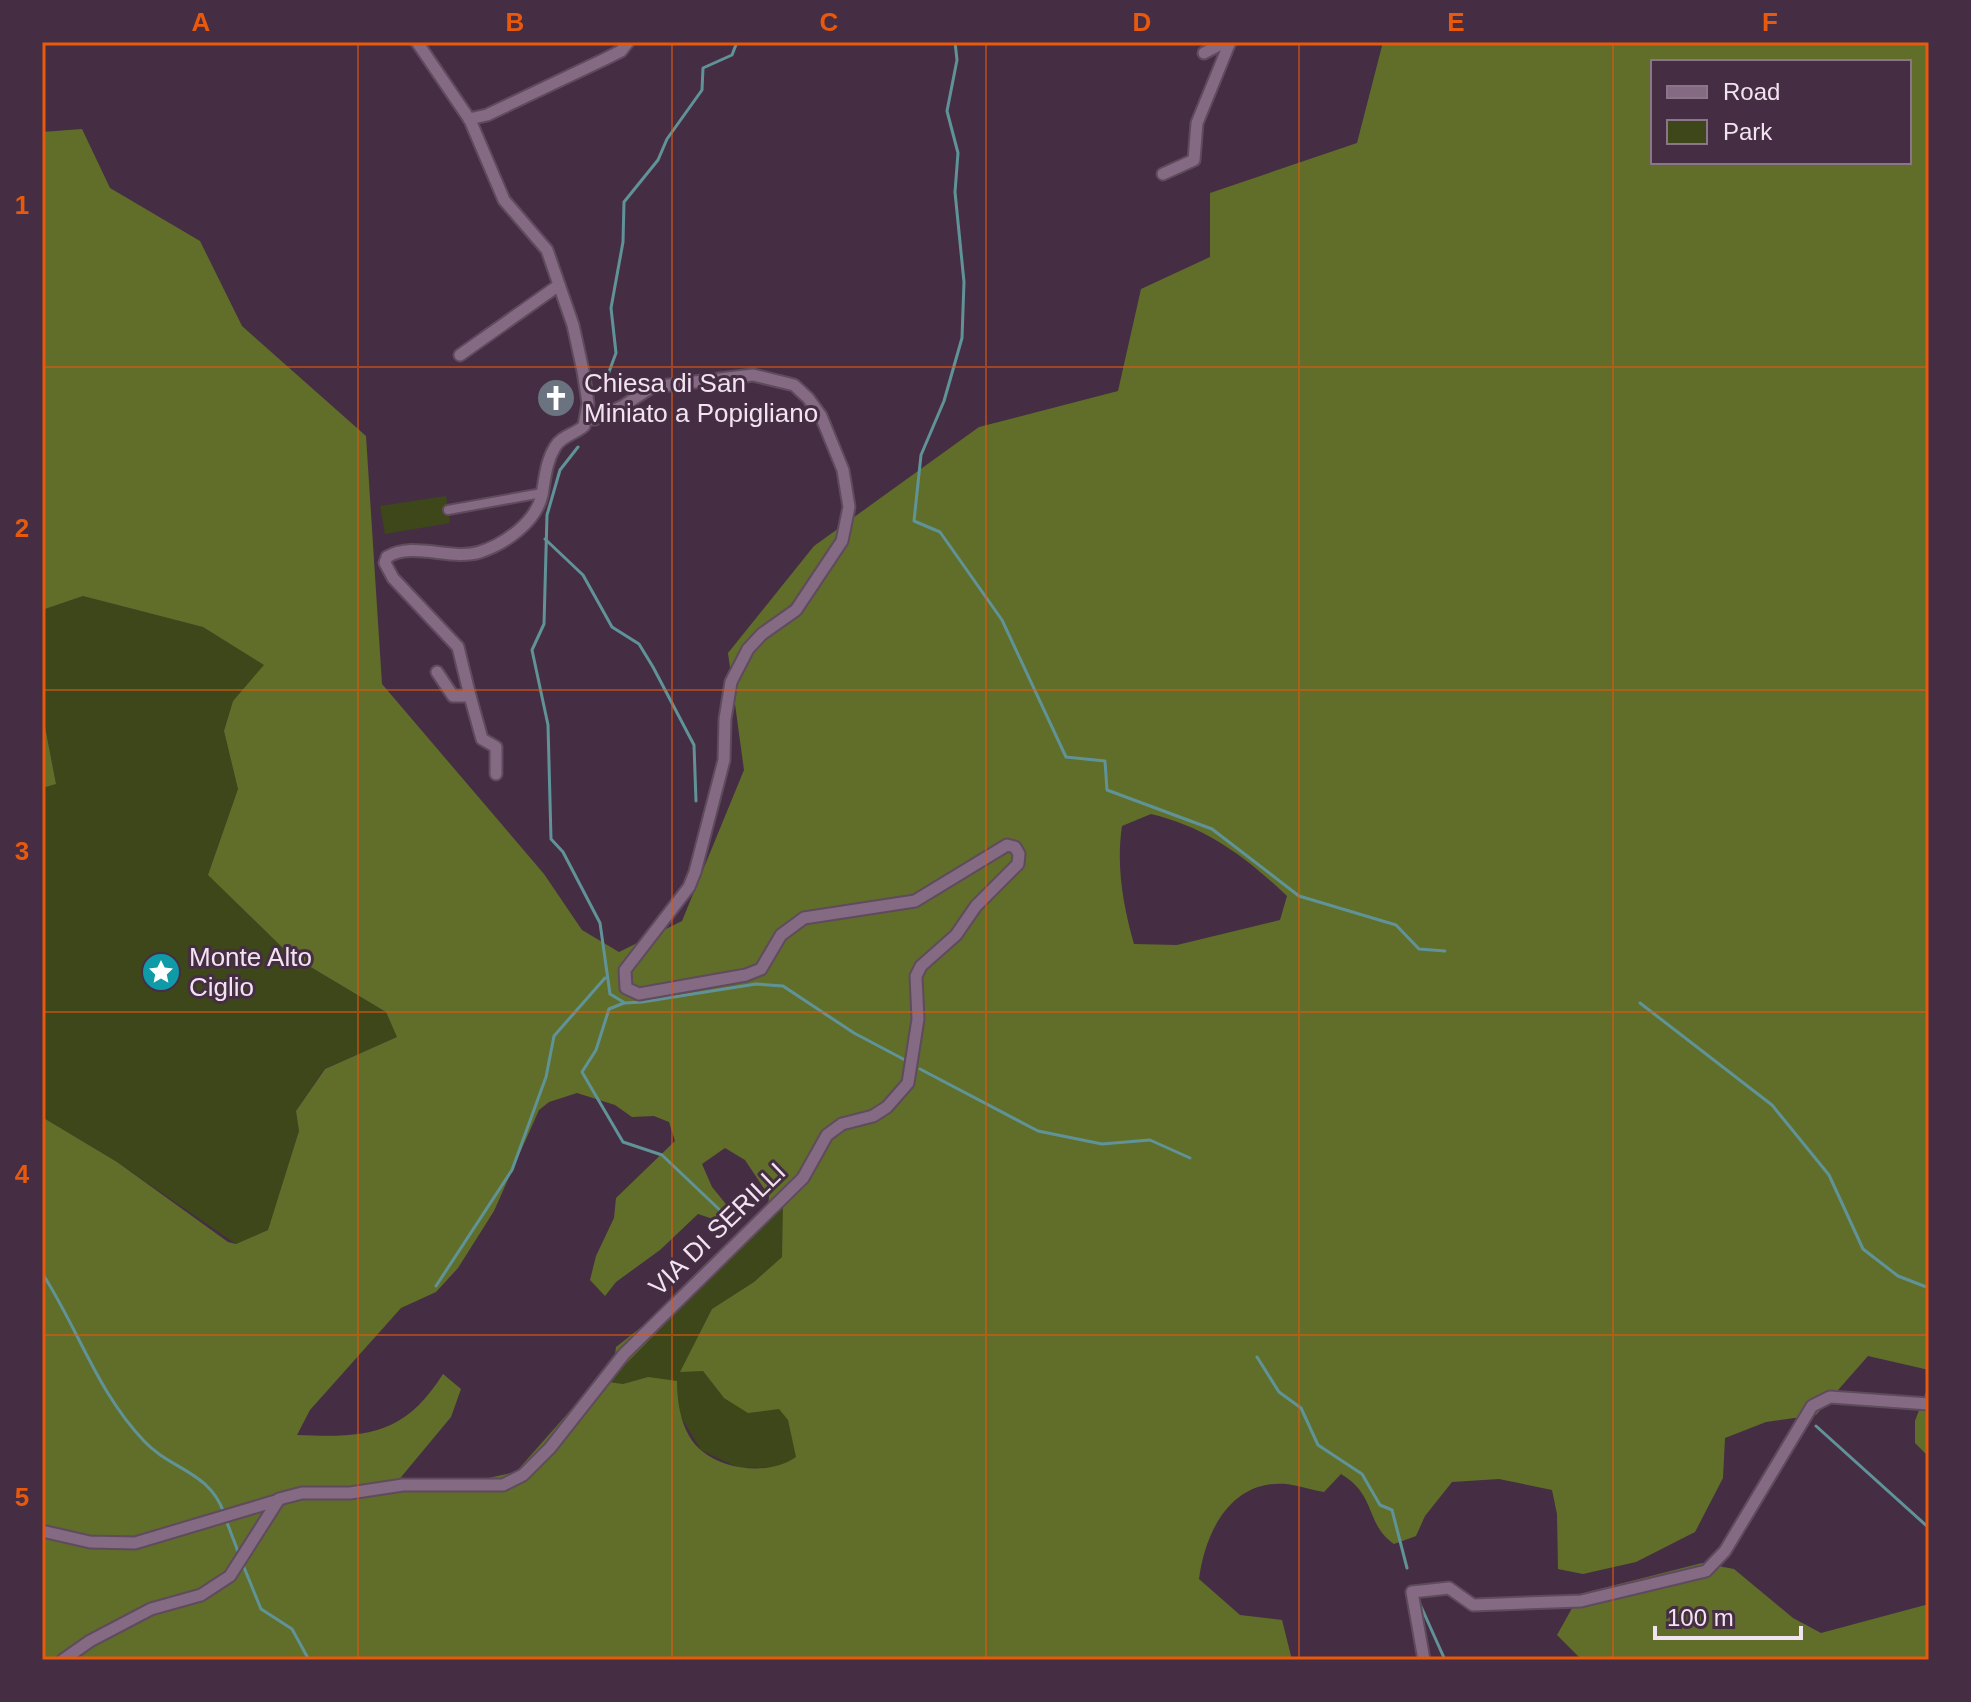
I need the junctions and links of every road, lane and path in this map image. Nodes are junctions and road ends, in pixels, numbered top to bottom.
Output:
1 (417, 42) edge
2 (1228, 42) edge
3 (630, 43) edge
4 (1204, 53) dead end
5 (469, 119) junction
6 (1163, 174) dead end
7 (559, 285) junction
8 (460, 355) dead end
9 (586, 419) junction
10 (542, 493) junction
11 (448, 510) dead end
12 (437, 672) dead end
13 (470, 696) junction
14 (496, 774) dead end
15 (1929, 1404) edge
16 (279, 1499) junction
17 (42, 1531) edge
18 (63, 1660) edge
19 (1424, 1660) edge

1 - 5 street
2 - 4 street
2 - 6 street
3 - 5 street
5 - 7 street
7 - 8 street
7 - 9 street
9 - 10 street
9 - 16 street, VIA DI SERILLI
10 - 11 street
10 - 13 street
12 - 13 street
13 - 14 street
15 - 19 street
16 - 17 street
16 - 18 street

